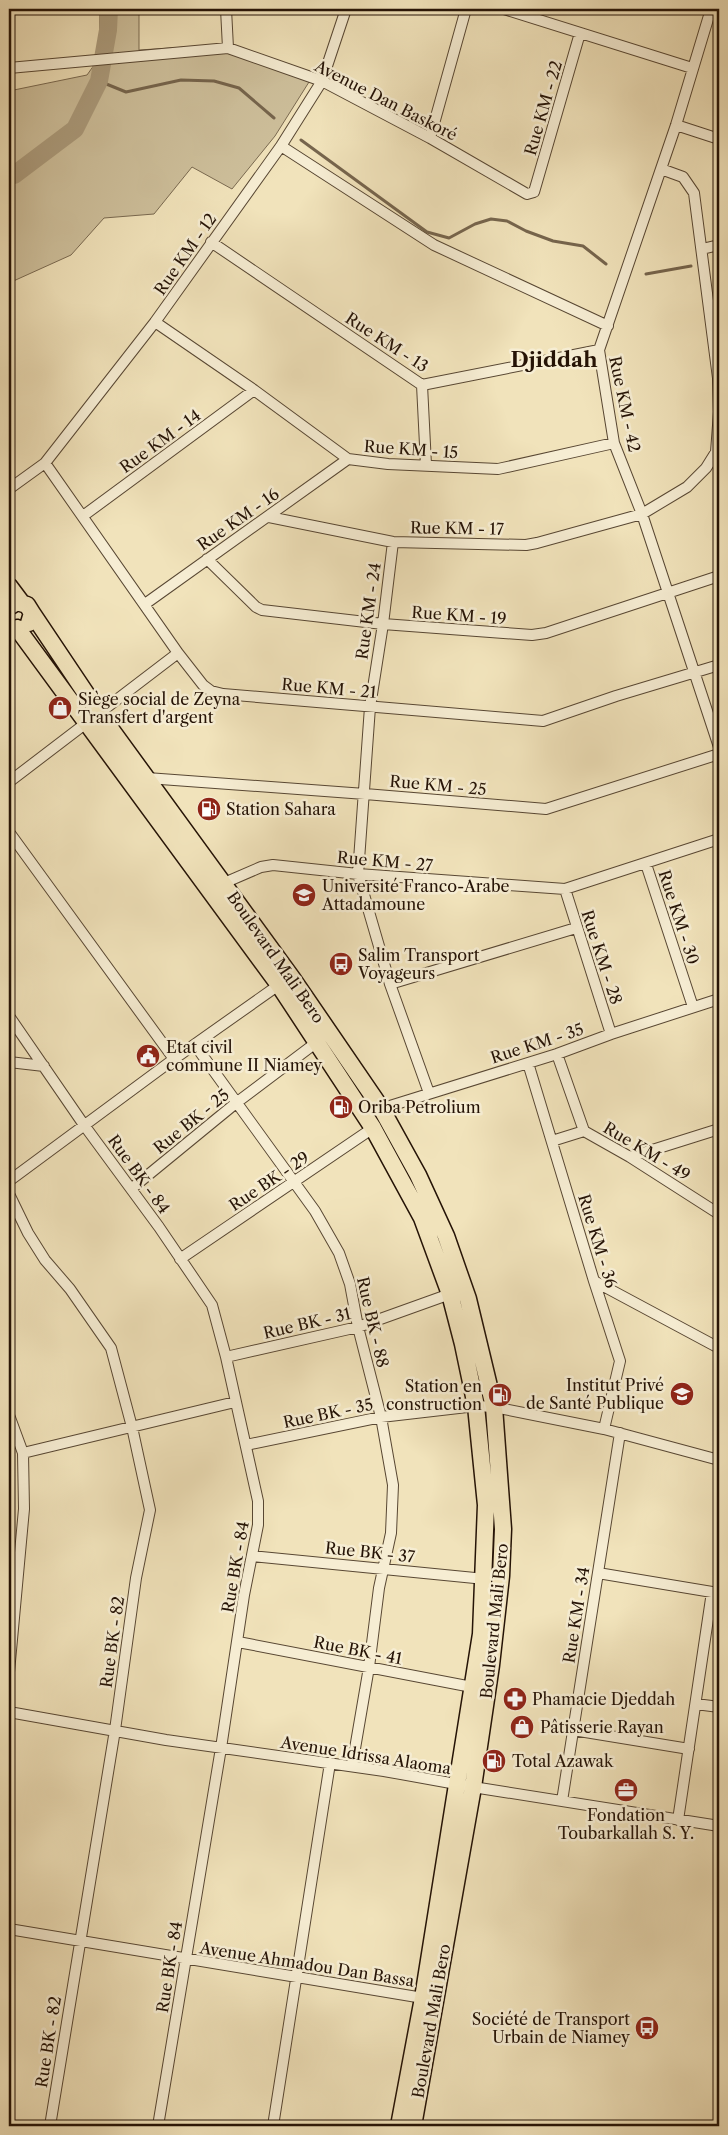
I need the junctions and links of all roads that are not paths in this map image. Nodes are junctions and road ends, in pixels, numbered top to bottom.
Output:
1 (226, 9) edge
2 (346, 9) edge
3 (466, 9) edge
4 (504, 9) edge
5 (711, 9) edge
6 (580, 33) junction
7 (228, 48) junction
8 (9, 68) edge
9 (692, 68) junction
10 (322, 81) junction
11 (676, 125) junction
12 (430, 138) junction
13 (719, 139) edge
14 (281, 146) junction
15 (661, 169) junction
16 (534, 192) joint
17 (212, 242) junction
18 (719, 245) edge
19 (702, 249) junction
20 (155, 322) junction
21 (608, 326) junction
22 (599, 350) junction
23 (719, 378) edge
24 (422, 386) junction
25 (254, 390) junction
26 (614, 443) junction
27 (718, 452) edge
28 (348, 459) junction
29 (45, 463) junction
30 (426, 465) junction
31 (9, 489) edge
32 (642, 514) junction
33 (83, 516) junction
34 (269, 517) junction
35 (392, 542) junction
36 (207, 560) junction
37 (719, 576) edge
38 (9, 586) edge
39 (668, 592) junction
40 (145, 604) junction
41 (21, 607) edge
42 (383, 624) junction
43 (13, 626) edge
44 (178, 653) junction
45 (719, 665) edge
46 (695, 672) junction
47 (370, 707) junction
48 (93, 718) junction
49 (719, 747) edge
50 (719, 754) edge
51 (147, 778) junction
52 (9, 782) edge
53 (365, 794) junction
54 (172, 827) junction
55 (9, 832) edge
56 (719, 840) edge
57 (188, 850) junction
58 (646, 864) junction
59 (358, 874) junction
60 (224, 883) junction
61 (565, 889) junction
62 (576, 928) junction
63 (285, 981) junction
64 (390, 984) junction
65 (719, 998) edge
66 (693, 1007) junction
67 (9, 1016) edge
68 (611, 1034) junction
69 (317, 1042) junction
70 (194, 1046) junction
71 (556, 1054) junction
72 (174, 1059) junction
73 (9, 1062) edge
74 (528, 1063) junction
75 (44, 1066) junction
76 (429, 1092) junction
77 (236, 1103) junction
78 (381, 1108) junction
79 (369, 1121) junction
80 (84, 1125) junction
81 (719, 1129) edge
82 (584, 1131) junction
83 (552, 1141) junction
84 (630, 1157) junction
85 (9, 1181) edge
86 (294, 1182) junction
87 (131, 1189) junction
88 (9, 1194) edge
89 (719, 1214) edge
90 (180, 1259) junction
91 (594, 1281) junction
92 (450, 1294) junction
93 (358, 1327) junction
94 (719, 1348) edge
95 (226, 1357) junction
96 (235, 1402) junction
97 (476, 1406) junction
98 (494, 1407) junction
99 (9, 1415) edge
100 (381, 1416) junction
101 (132, 1427) junction
102 (604, 1429) junction
103 (620, 1433) junction
104 (246, 1445) junction
105 (23, 1454) junction
106 (719, 1460) edge
107 (252, 1556) junction
108 (384, 1569) junction
109 (598, 1573) junction
110 (485, 1579) junction
111 (716, 1593) edge
112 (238, 1642) junction
113 (369, 1668) junction
114 (9, 1672) edge
115 (472, 1687) junction
116 (696, 1704) junction
117 (719, 1707) edge
118 (9, 1712) edge
119 (115, 1730) junction
120 (573, 1730) junction
121 (221, 1748) junction
122 (689, 1749) junction
123 (330, 1763) junction
124 (352, 1766) junction
125 (465, 1786) junction
126 (562, 1801) junction
127 (678, 1820) junction
128 (719, 1826) edge
129 (9, 1929) edge
130 (79, 1940) junction
131 (186, 1959) junction
132 (296, 1977) junction
133 (423, 1998) junction
134 (50, 2126) edge
135 (158, 2126) edge
136 (273, 2126) edge
137 (398, 2126) edge
138 (412, 2126) edge

1 - 7 street
2 - 10 street, Rue KM - 12
3 - 12 street
4 - 6 street
5 - 9 street, Rue KM - 42
6 - 9 street
6 - 16 street, Rue KM - 22
7 - 8 street, Avenue Dan Baskoré
7 - 10 street, Avenue Dan Baskoré
9 - 11 street, Rue KM - 42
10 - 12 street, Avenue Dan Baskoré
10 - 14 street, Rue KM - 12
11 - 13 street
11 - 15 street, Rue KM - 42
12 - 16 street, Avenue Dan Baskoré
14 - 17 street, Rue KM - 12
14 - 21 street
15 - 19 street
15 - 21 street, Rue KM - 42
17 - 20 street, Rue KM - 12
17 - 24 street, Rue KM - 13
18 - 19 street
19 - 23 street
20 - 25 street, Rue KM - 15
20 - 29 street, Rue KM - 12
21 - 22 street, Rue KM - 42
22 - 24 street, Rue KM - 13
22 - 26 street, Rue KM - 42
23 - 27 street
24 - 30 street
25 - 28 street, Rue KM - 15
25 - 33 street, Rue KM - 14
26 - 30 street, Rue KM - 15
26 - 32 street, Rue KM - 42
27 - 32 street, Rue KM - 17
28 - 30 street, Rue KM - 15
28 - 34 street, Rue KM - 16
29 - 31 street, Rue KM - 12
29 - 33 street, Rue KM - 21
32 - 35 street, Rue KM - 17
32 - 39 street, Rue KM - 42
33 - 40 street, Rue KM - 21
34 - 35 street, Rue KM - 17
34 - 36 street, Rue KM - 16
35 - 42 street, Rue KM - 24
36 - 40 street, Rue KM - 16
36 - 42 street, Rue KM - 19
37 - 39 street, Rue KM - 19
38 - 41 main road, Boulevard Mali Bero
39 - 42 street, Rue KM - 19
39 - 46 street, Rue KM - 42
40 - 44 street, Rue KM - 21
41 - 43 main road
41 - 48 main road, Boulevard Mali Bero
42 - 47 street, Rue KM - 24
43 - 48 main road, Boulevard Mali Bero
44 - 47 street, Rue KM - 21
44 - 48 street
45 - 46 street, Rue KM - 21
46 - 47 street, Rue KM - 21
46 - 49 street, Rue KM - 42
47 - 53 street, Rue KM - 24
48 - 51 main road, Boulevard Mali Bero
48 - 52 street
48 - 54 main road, Boulevard Mali Bero
50 - 53 street, Rue KM - 25
51 - 53 street, Rue KM - 25
51 - 54 main road, Boulevard Mali Bero
53 - 59 street, Rue KM - 24
54 - 57 main road, Boulevard Mali Bero
55 - 72 street
56 - 58 street, Rue KM - 27
57 - 60 main road, Boulevard Mali Bero
57 - 63 main road, Boulevard Mali Bero
58 - 61 street, Rue KM - 27
58 - 66 street, Rue KM - 30
59 - 60 street, Rue KM - 27
59 - 61 street, Rue KM - 27
59 - 64 street, Rue KM - 24
60 - 63 main road, Boulevard Mali Bero
61 - 62 street, Rue KM - 28
62 - 64 street
62 - 68 street, Rue KM - 28
63 - 69 main road, Boulevard Mali Bero
63 - 70 street
63 - 78 main road, Boulevard Mali Bero
64 - 76 street, Rue KM - 24
65 - 66 street, Rue KM - 35
66 - 68 street, Rue KM - 35
67 - 75 street, Rue BK - 84
68 - 71 street, Rue KM - 35
69 - 77 street, Rue BK - 25
69 - 79 main road, Boulevard Mali Bero
70 - 72 street
70 - 77 street, Rue BK - 88
71 - 74 street, Rue KM - 35
71 - 82 street, Rue KM - 49
72 - 80 street
73 - 75 street
74 - 76 street, Rue KM - 35
74 - 83 street, Rue KM - 36
75 - 80 street, Rue BK - 84
76 - 78 street, Rue KM - 35
77 - 86 street, Rue BK - 88
77 - 87 street, Rue BK - 25
78 - 79 street, Rue KM - 35
78 - 98 main road, Boulevard Mali Bero
79 - 86 street, Rue BK - 29
79 - 92 main road, Boulevard Mali Bero
80 - 85 street
80 - 87 street, Rue BK - 84
81 - 84 street
82 - 83 street, Rue KM - 49
82 - 84 street, Rue KM - 49
83 - 91 street, Rue KM - 36
84 - 89 street, Rue KM - 49
86 - 90 street, Rue BK - 29
86 - 93 street, Rue BK - 88
87 - 90 street, Rue BK - 84
88 - 101 street, Rue BK - 82
90 - 95 street, Rue BK - 84
91 - 94 street
91 - 102 street, Rue KM - 36
92 - 93 street, Rue BK - 31
92 - 97 main road, Boulevard Mali Bero
93 - 95 street, Rue BK - 31
93 - 100 street, Rue BK - 88
95 - 96 street, Rue BK - 84
96 - 101 street
96 - 104 street, Rue BK - 84
97 - 98 street, Rue BK - 35
97 - 100 street, Rue BK - 35
97 - 110 main road, Boulevard Mali Bero
98 - 102 street, Rue BK - 35
98 - 125 main road, Boulevard Mali Bero
99 - 105 street
100 - 104 street, Rue BK - 35
100 - 108 street, Rue BK - 88
101 - 105 street
101 - 119 street, Rue BK - 82
102 - 103 street, Rue BK - 35
103 - 106 street, Rue BK - 35
103 - 109 street, Rue KM - 34
104 - 107 street, Rue BK - 84
105 - 114 street
107 - 108 street, Rue BK - 37
107 - 112 street, Rue BK - 84
108 - 110 street, Rue BK - 37
108 - 113 street, Rue BK - 88
109 - 111 street
109 - 120 street, Rue KM - 34
110 - 115 main road, Boulevard Mali Bero
111 - 116 street
112 - 113 street, Rue BK - 41
112 - 121 street, Rue BK - 84
113 - 115 street, Rue BK - 41
113 - 124 street, Rue BK - 88
115 - 125 main road, Boulevard Mali Bero
116 - 117 street
116 - 122 street
118 - 119 street, Avenue Idrissa Alaoma
119 - 121 street, Avenue Idrissa Alaoma
119 - 130 street, Rue BK - 82
120 - 122 street
120 - 126 street, Rue KM - 34
121 - 123 street, Avenue Idrissa Alaoma
121 - 131 street, Rue BK - 84
122 - 127 street
123 - 124 street, Avenue Idrissa Alaoma
123 - 132 street
124 - 125 street, Avenue Idrissa Alaoma
125 - 126 street, Avenue Idrissa Alaoma
125 - 133 main road, Boulevard Mali Bero
125 - 138 main road, Boulevard Mali Bero
126 - 127 street, Avenue Idrissa Alaoma
127 - 128 street, Avenue Idrissa Alaoma
129 - 130 street, Avenue Ahmadou Dan Bassa
130 - 131 street, Avenue Ahmadou Dan Bassa
130 - 134 street, Rue BK - 82
131 - 132 street, Avenue Ahmadou Dan Bassa
131 - 135 street, Rue BK - 84
132 - 133 street, Avenue Ahmadou Dan Bassa
132 - 136 street
133 - 137 main road, Boulevard Mali Bero

